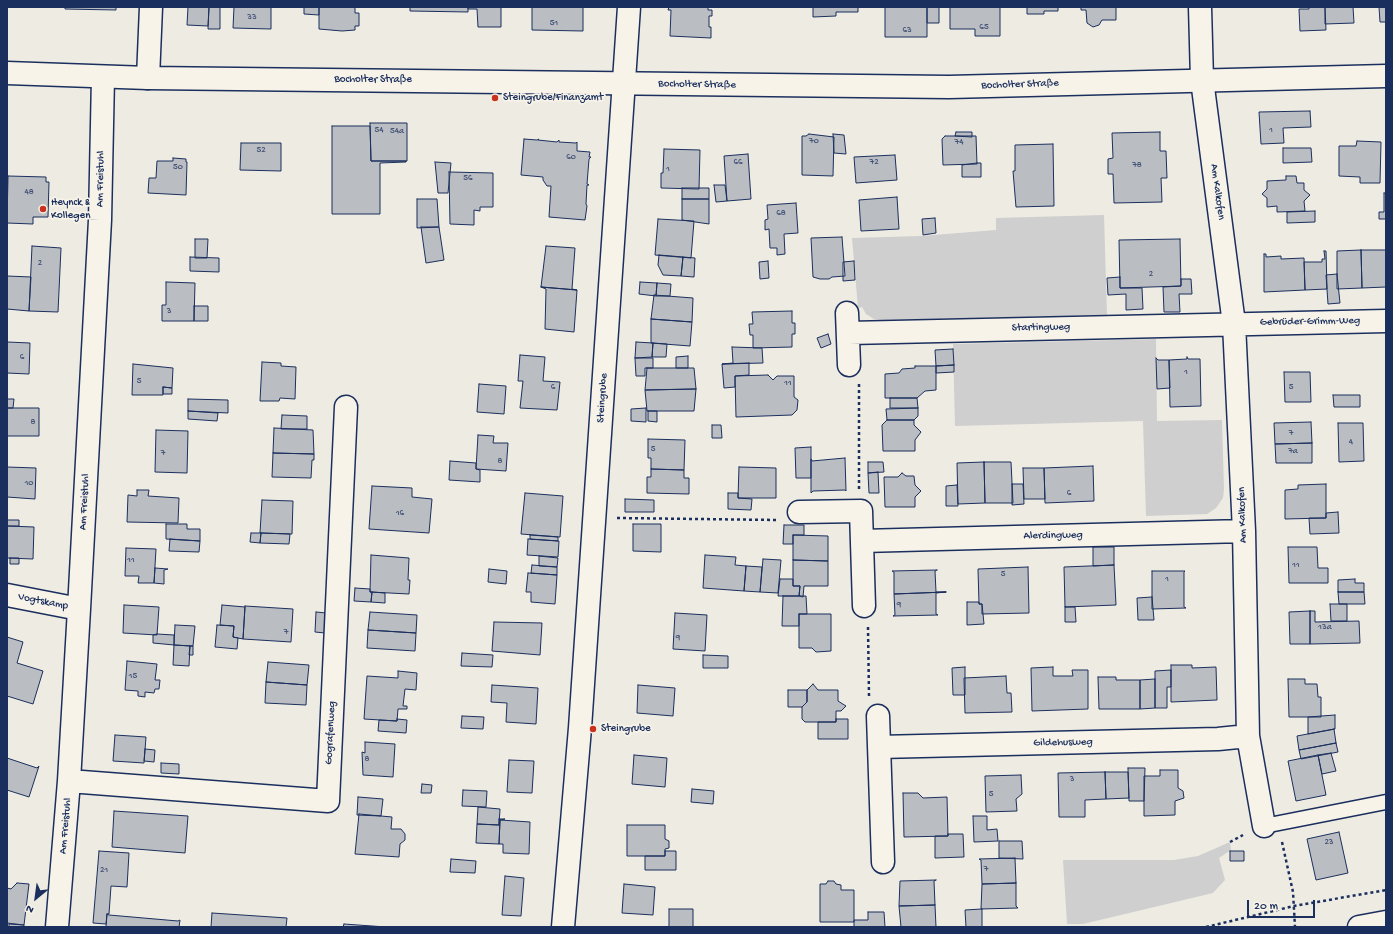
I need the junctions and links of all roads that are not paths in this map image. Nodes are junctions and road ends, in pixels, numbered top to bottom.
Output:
1 (150, 7) edge
2 (629, 7) edge
3 (1200, 7) edge
4 (7, 73) edge
5 (1386, 76) edge
6 (103, 77) junction
7 (148, 78) junction
8 (1202, 80) junction
9 (625, 84) junction
10 (1386, 321) edge
11 (1234, 324) junction
12 (850, 365) road end
13 (346, 407) dead end
14 (799, 512) road end
15 (1244, 531) junction
16 (862, 541) junction
17 (7, 595) edge
18 (864, 606) road end
19 (79, 608) junction
20 (878, 716) road end
21 (1248, 736) junction
22 (879, 747) junction
23 (69, 781) junction
24 (1386, 802) edge
25 (1271, 825) joint
26 (883, 862) dead end
27 (1386, 922) edge
28 (57, 927) edge
29 (563, 927) edge
30 (1359, 927) edge

1 - 7 street
2 - 9 street, Steingrube
3 - 8 street, Am Kalkofen
4 - 6 street, Bocholter Straße
5 - 8 street, Bocholter Straße
6 - 7 street, Bocholter Straße
6 - 19 street, Am Freistuhl
7 - 9 street, Bocholter Straße
8 - 9 street, Bocholter Straße
8 - 11 street, Am Kalkofen
9 - 29 street, Steingrube
10 - 11 street, Gebrüder-Grimm-Weg
11 - 12 street, Startingweg
11 - 15 street, Am Kalkofen
13 - 23 street, Gografenweg
14 - 16 street
15 - 16 street, Alerdingweg
15 - 21 street, Am Kalkofen
16 - 18 street
17 - 19 street, Vogtskamp
19 - 23 street, Am Freistuhl
20 - 22 street
21 - 22 street, Gildehusweg
21 - 25 street, Am Kalkofen
22 - 26 street
23 - 28 street, Am Freistuhl
24 - 25 lane
27 - 30 street

